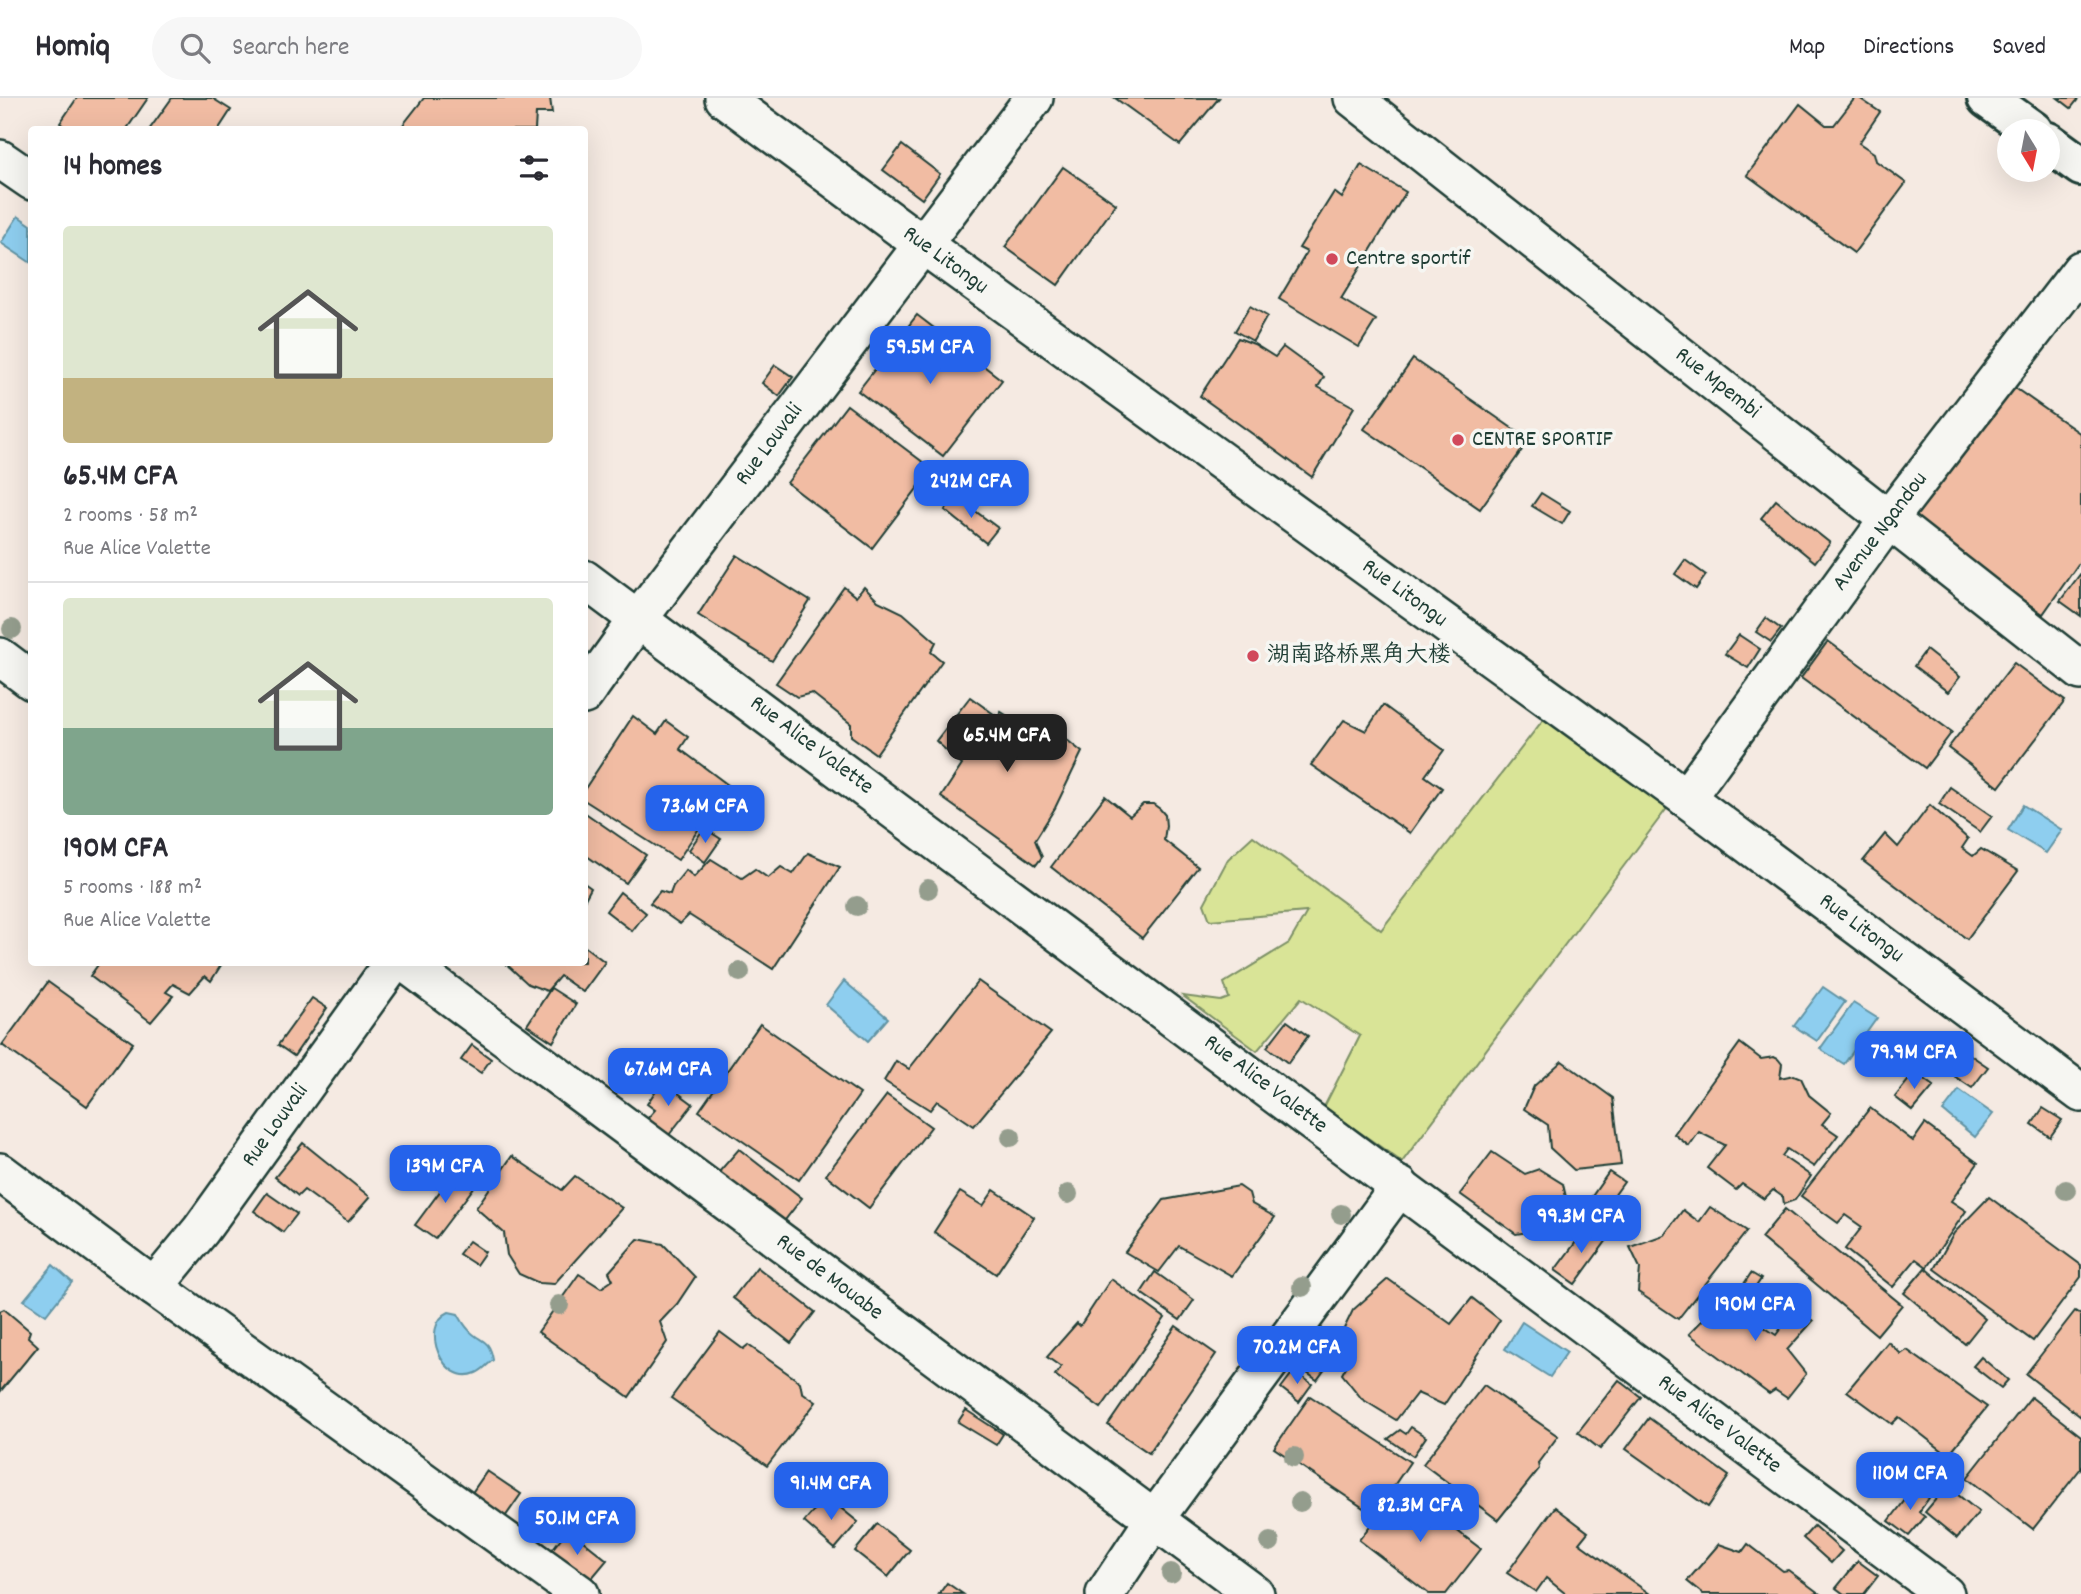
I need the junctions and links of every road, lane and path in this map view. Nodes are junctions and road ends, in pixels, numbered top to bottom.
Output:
1 (724, 98) edge
2 (1034, 98) edge
3 (1353, 98) edge
4 (1987, 98) edge
5 (2016, 119) edge
6 (2060, 151) edge
7 (0, 159) edge
8 (2081, 166) edge
9 (28, 178) edge
10 (922, 244) junction
11 (2081, 270) edge
12 (1889, 519) junction
13 (588, 582) edge
14 (639, 618) junction
15 (0, 657) edge
16 (2081, 671) edge
17 (28, 678) edge
18 (588, 689) edge
19 (1686, 798) junction
20 (391, 966) edge
21 (409, 966) edge
22 (2081, 1093) edge
23 (0, 1172) edge
24 (1400, 1186) junction
25 (154, 1287) junction
26 (1154, 1520) junction
27 (580, 1594) edge
28 (1105, 1594) edge
29 (1255, 1594) edge
30 (1945, 1594) edge

1 - 10 street, Rue Litongu
2 - 10 street, Rue Louvali
3 - 12 street, Rue Mpembi
4 - 5 street
6 - 8 street
7 - 9 street
10 - 14 street, Rue Louvali
10 - 19 street, Rue Litongu
11 - 12 street, Avenue Ngandou
12 - 16 street, Rue Mpembi
12 - 19 street, Avenue Ngandou
13 - 14 street, Rue Alice Valette
14 - 18 street, Rue Louvali
14 - 24 street, Rue Alice Valette
15 - 17 street
19 - 22 street, Rue Litongu
20 - 25 street, Rue Louvali
21 - 26 street, Rue de Mouabe
23 - 25 street
24 - 26 street
24 - 30 street, Rue Alice Valette
25 - 27 street
26 - 28 street
26 - 29 street, Rue de Mouabe

